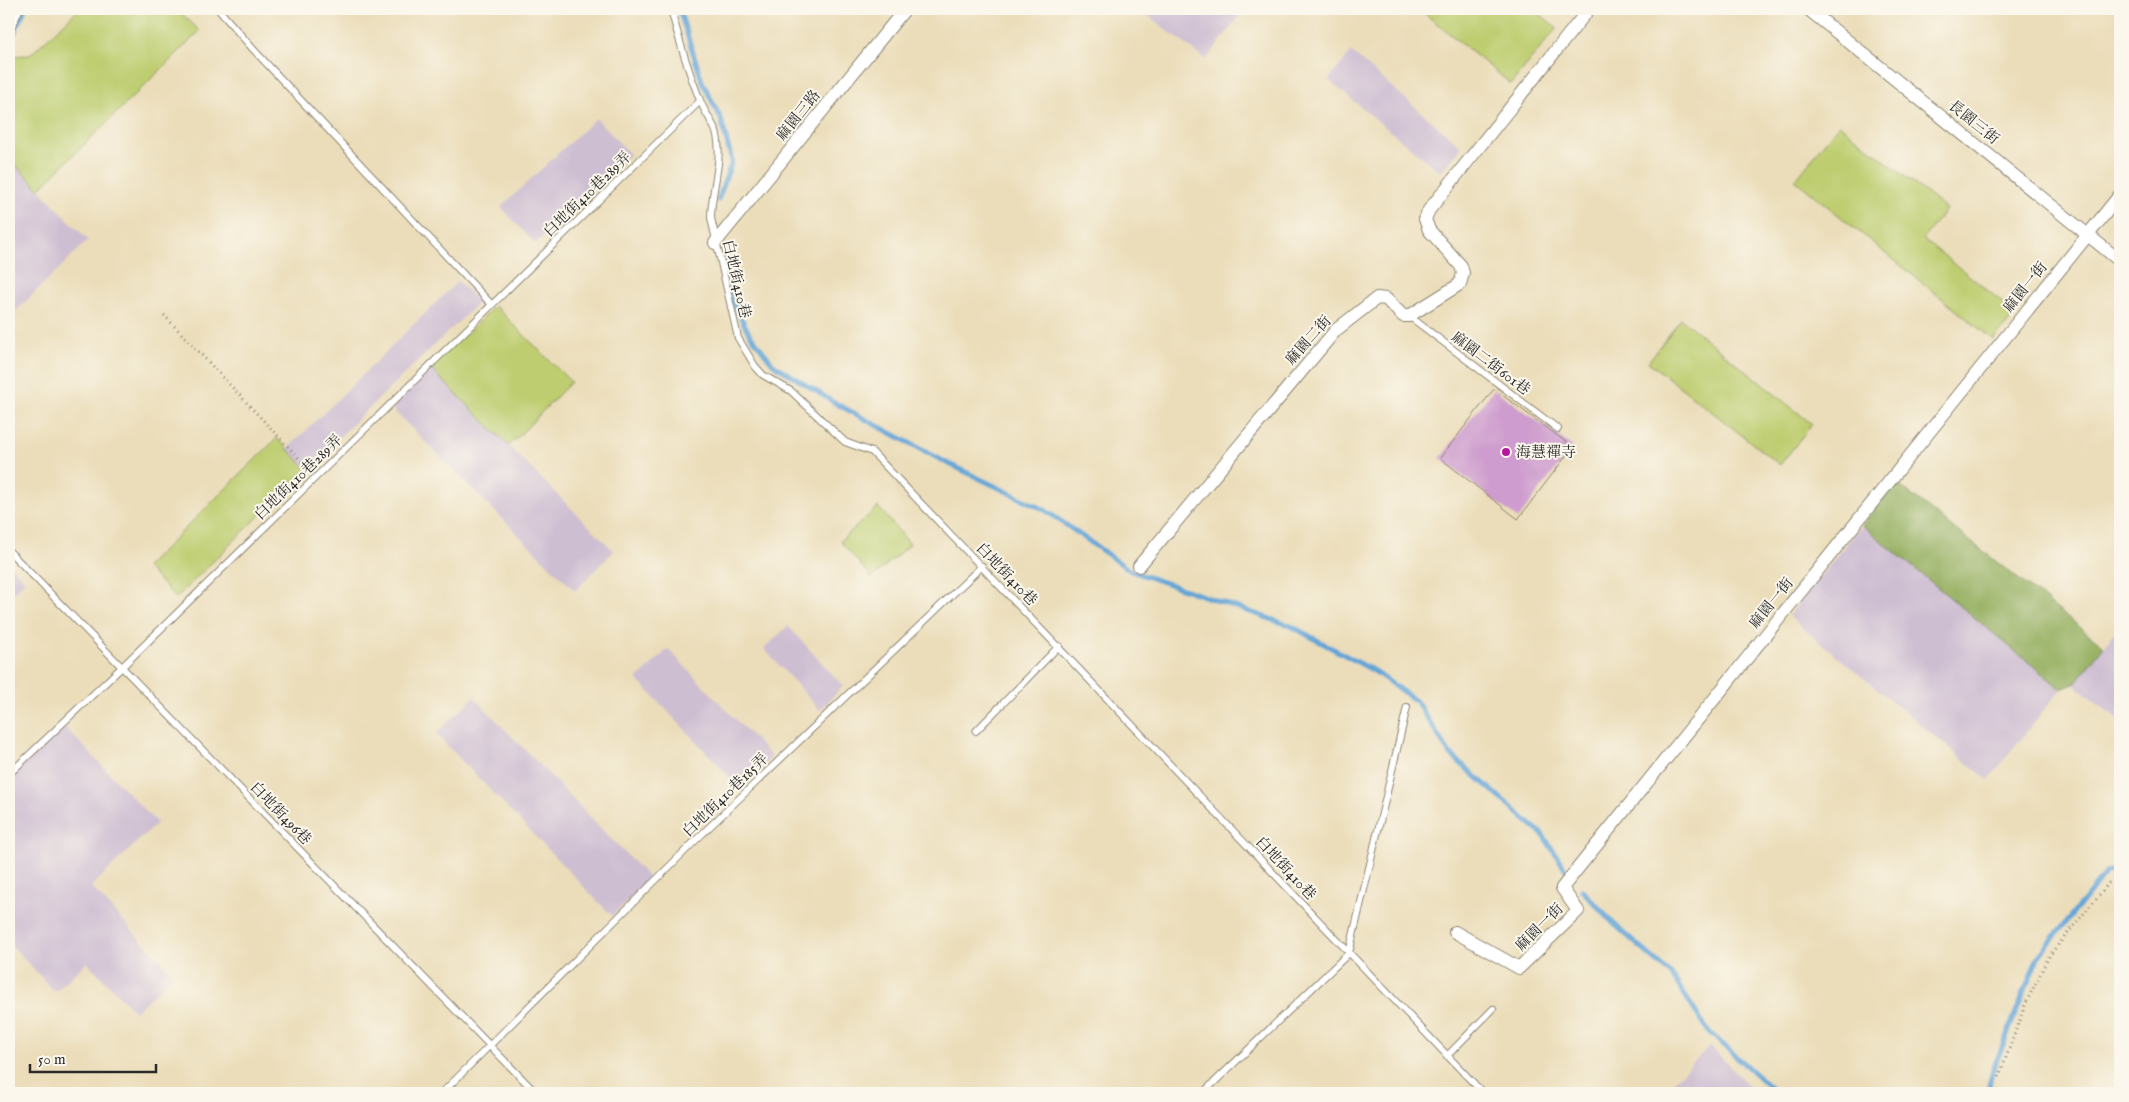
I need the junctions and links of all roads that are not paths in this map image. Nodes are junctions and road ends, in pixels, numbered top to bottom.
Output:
1 (14, 9) edge
2 (218, 9) edge
3 (671, 9) edge
4 (905, 9) edge
5 (1589, 9) edge
6 (1808, 9) edge
7 (9, 21) edge
8 (700, 101) junction
9 (2120, 195) edge
10 (2088, 235) junction
11 (715, 243) junction
12 (2120, 261) edge
13 (492, 305) junction
14 (1410, 316) junction
15 (1558, 429) dead end
16 (9, 551) edge
17 (982, 566) junction
18 (1139, 566) dead end
19 (1059, 646) junction
20 (122, 667) junction
21 (1407, 707) dead end
22 (976, 731) dead end
23 (9, 774) edge
24 (1455, 932) dead end
25 (1349, 953) junction
26 (1493, 1009) dead end
27 (491, 1046) junction
28 (1447, 1056) junction
29 (442, 1093) edge
30 (536, 1093) edge
31 (1203, 1093) edge
32 (1483, 1093) edge

1 - 7 street
2 - 13 lane
3 - 8 lane, 白地街410巷
4 - 11 street, 麻園三路
5 - 14 street
6 - 10 street, 長園三街
8 - 11 lane, 白地街410巷
8 - 13 lane, 白地街410巷289弄
9 - 10 street, 麻園一街
10 - 12 street, 長園三街
10 - 24 street, 麻園一街
11 - 17 lane, 白地街410巷
13 - 20 lane, 白地街410巷289弄
14 - 15 lane, 麻園二街601巷
14 - 18 street, 麻園二街
16 - 20 lane, 白地街496巷
17 - 19 lane, 白地街410巷
17 - 27 lane, 白地街410巷185弄
19 - 22 lane
19 - 25 lane, 白地街410巷
20 - 23 lane, 白地街410巷289弄
20 - 27 lane, 白地街496巷
21 - 25 lane
25 - 28 lane, 白地街410巷
25 - 31 lane
26 - 28 lane
27 - 29 lane, 白地街410巷185弄
27 - 30 lane, 白地街496巷
28 - 32 lane, 白地街410巷

